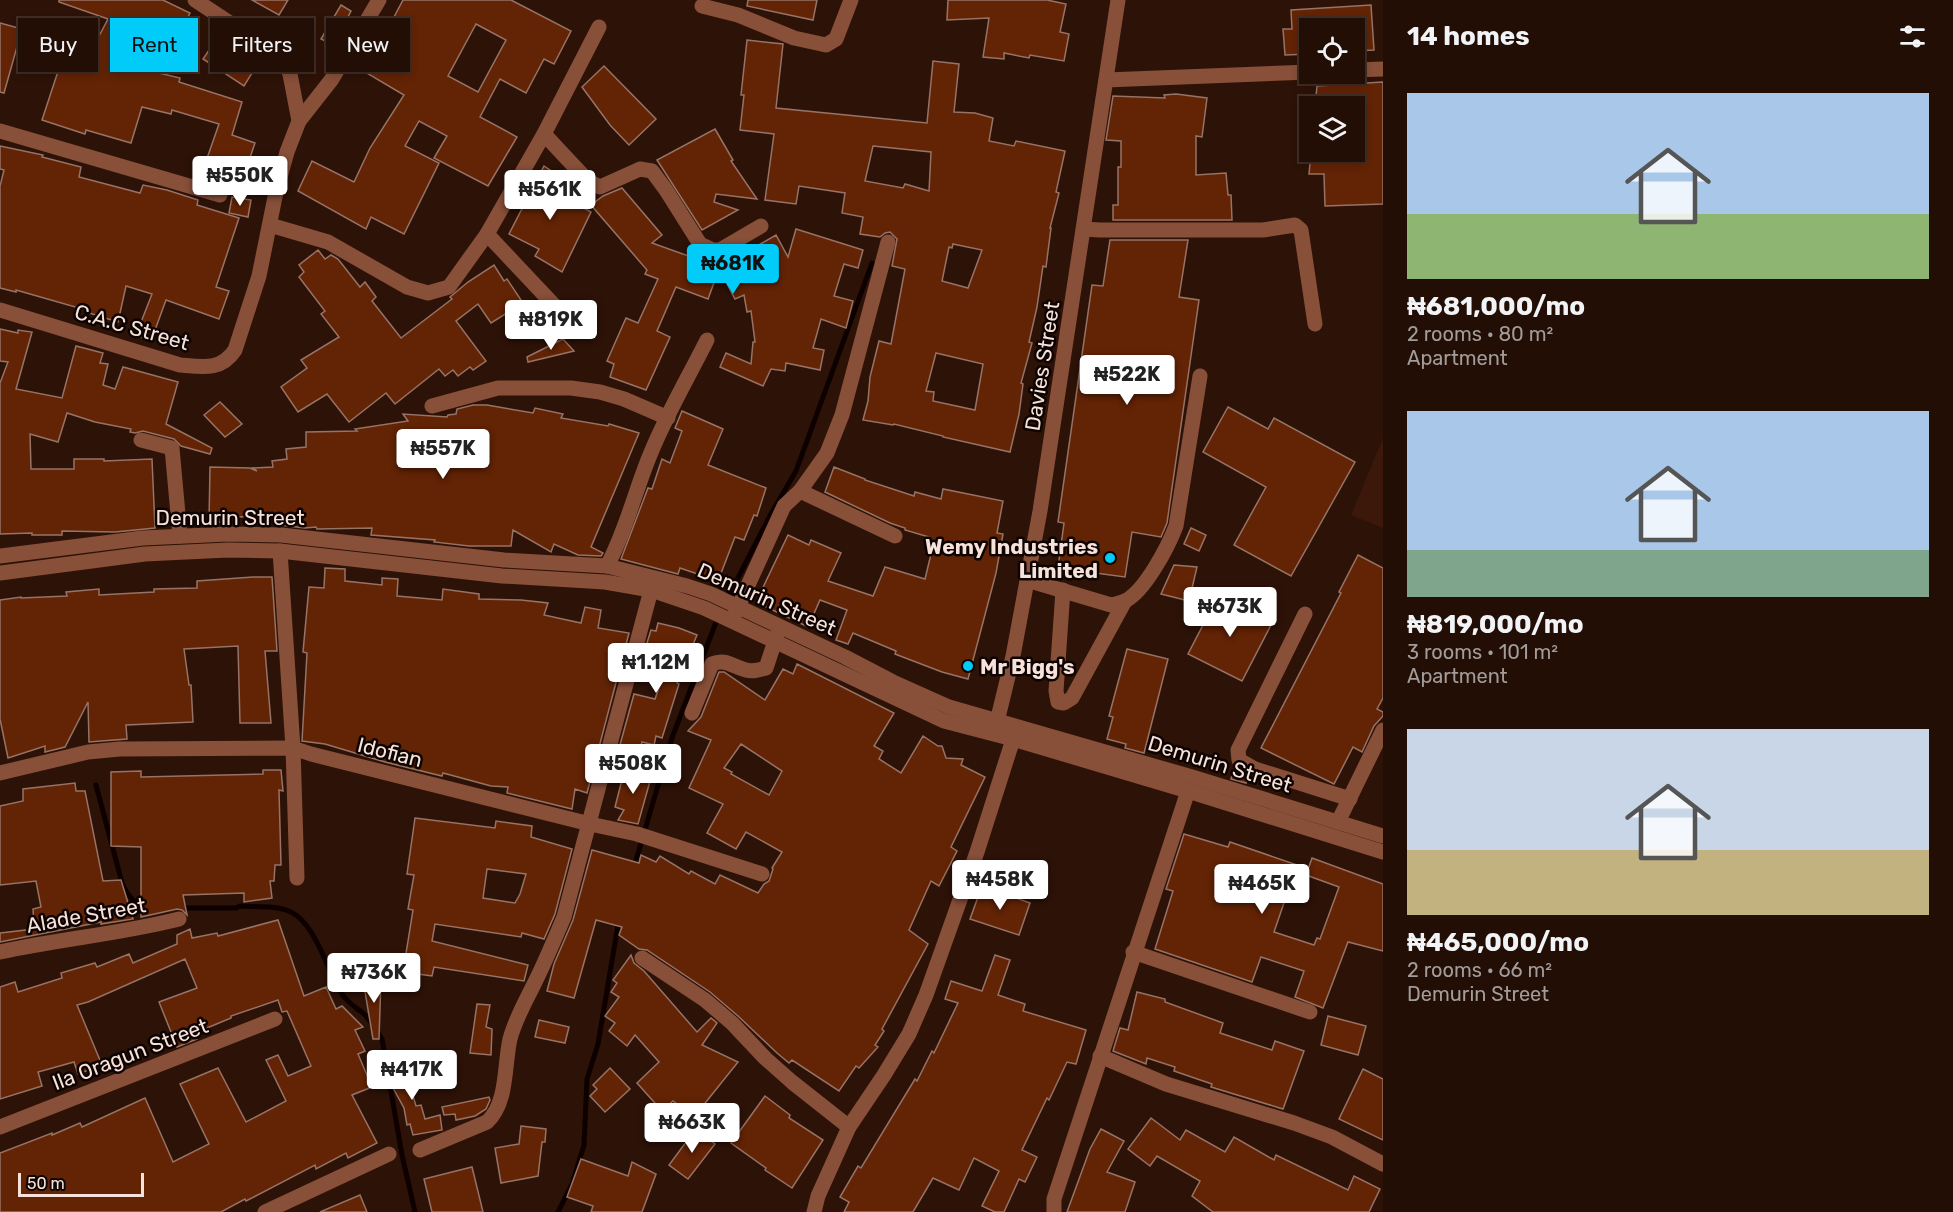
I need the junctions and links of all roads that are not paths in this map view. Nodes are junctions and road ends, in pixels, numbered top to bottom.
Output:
1 (195, 0) edge
2 (379, 0) edge
3 (851, 0) edge
4 (1118, 0) edge
5 (702, 6) dead end
6 (599, 27) dead end
7 (1383, 69) edge
8 (1365, 70) edge
9 (1299, 72) edge
10 (1106, 80) junction
11 (299, 121) junction
12 (0, 131) edge
13 (544, 134) junction
14 (220, 195) dead end
15 (270, 225) junction
16 (761, 226) dead end
17 (1084, 228) junction
18 (487, 234) junction
19 (888, 242) dead end
20 (0, 310) edge
21 (567, 319) dead end
22 (1315, 324) dead end
23 (707, 339) dead end
24 (1200, 376) dead end
25 (432, 406) dead end
26 (668, 418) junction
27 (141, 441) dead end
28 (801, 491) junction
29 (180, 536) junction
30 (895, 536) dead end
31 (280, 552) junction
32 (0, 556) edge
33 (607, 566) junction
34 (0, 573) edge
35 (1028, 580) junction
36 (651, 590) junction
37 (1062, 590) junction
38 (707, 601) junction
39 (1125, 601) junction
40 (730, 613) junction
41 (1305, 614) dead end
42 (778, 634) junction
43 (692, 712) dead end
44 (995, 728) junction
45 (1383, 730) edge
46 (1015, 732) junction
47 (293, 748) junction
48 (0, 773) edge
49 (1188, 791) junction
50 (1350, 799) junction
51 (1338, 822) junction
52 (590, 824) junction
53 (1383, 836) edge
54 (1383, 852) edge
55 (762, 874) dead end
56 (297, 878) dead end
57 (179, 919) dead end
58 (0, 952) edge
59 (1133, 952) junction
60 (642, 958) dead end
61 (1310, 1012) dead end
62 (275, 1019) dead end
63 (1100, 1056) junction
64 (0, 1127) edge
65 (849, 1127) junction
66 (420, 1150) dead end
67 (389, 1154) dead end
68 (1383, 1164) edge
69 (285, 1208) edge
70 (265, 1212) edge
71 (814, 1212) edge
72 (1054, 1212) edge

1 - 11 street
2 - 11 street, C.A.C Street
3 - 5 street
4 - 10 street, Davies Street
6 - 13 street
7 - 8 street
9 - 10 street
10 - 17 street, Davies Street
11 - 15 street, C.A.C Street
12 - 14 street
13 - 16 street
13 - 18 street
15 - 18 street
15 - 20 street, C.A.C Street
17 - 22 street
17 - 35 street, Davies Street
18 - 21 street
19 - 28 street
23 - 26 street
24 - 39 street
25 - 26 street
26 - 33 street
27 - 29 street
28 - 30 street
28 - 40 street
29 - 32 street, Demurin Street
29 - 33 street, Demurin Street
31 - 34 street, Demurin Street
31 - 36 street, Demurin Street
31 - 47 street
33 - 38 street, Demurin Street
35 - 37 street
35 - 44 street, Davies Street
36 - 38 street, Demurin Street
36 - 52 street
37 - 39 street
37 - 39 street
38 - 40 street, Demurin Street
40 - 42 street, Demurin Street
41 - 50 street
42 - 43 street
42 - 44 street, Demurin Street
44 - 46 street, Demurin Street
45 - 50 street
46 - 49 street, Demurin Street
46 - 51 street, Demurin Street
46 - 65 street
47 - 48 street, Idofian
47 - 52 street, Idofian
47 - 56 street
49 - 54 street, Demurin Street
49 - 59 street
50 - 51 street
51 - 53 street, Demurin Street
52 - 55 street, Idofian
52 - 66 street
57 - 58 street, Alade Street
59 - 61 street
59 - 63 street
60 - 65 street
62 - 64 street, Ila Oragun Street
63 - 68 street
63 - 72 street
65 - 71 street
67 - 69 street
69 - 70 street

